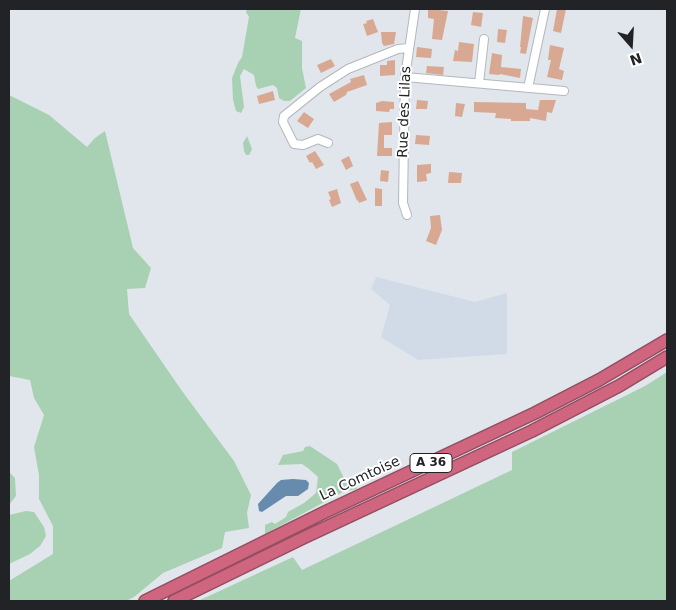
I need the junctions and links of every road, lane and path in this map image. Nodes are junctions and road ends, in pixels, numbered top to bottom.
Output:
1 (415, 9) edge
2 (544, 9) edge
3 (484, 39) dead end
4 (408, 48) junction
5 (405, 77) junction
6 (479, 83) junction
7 (528, 88) junction
8 (564, 91) dead end
9 (328, 143) dead end
10 (406, 215) dead end
11 (667, 340) edge
12 (667, 358) edge
13 (667, 364) edge
14 (619, 386) junction
15 (145, 601) edge
16 (174, 601) edge

1 - 4 street, Rue des Lilas
2 - 7 street
3 - 6 street
4 - 5 street, Rue des Lilas
4 - 9 street
5 - 6 street
5 - 10 street, Rue des Lilas
6 - 7 street
7 - 8 street
11 - 15 highway, La Comtoise / A 36
12 - 14 highway, A 36
13 - 14 highway
14 - 16 highway, A 36

